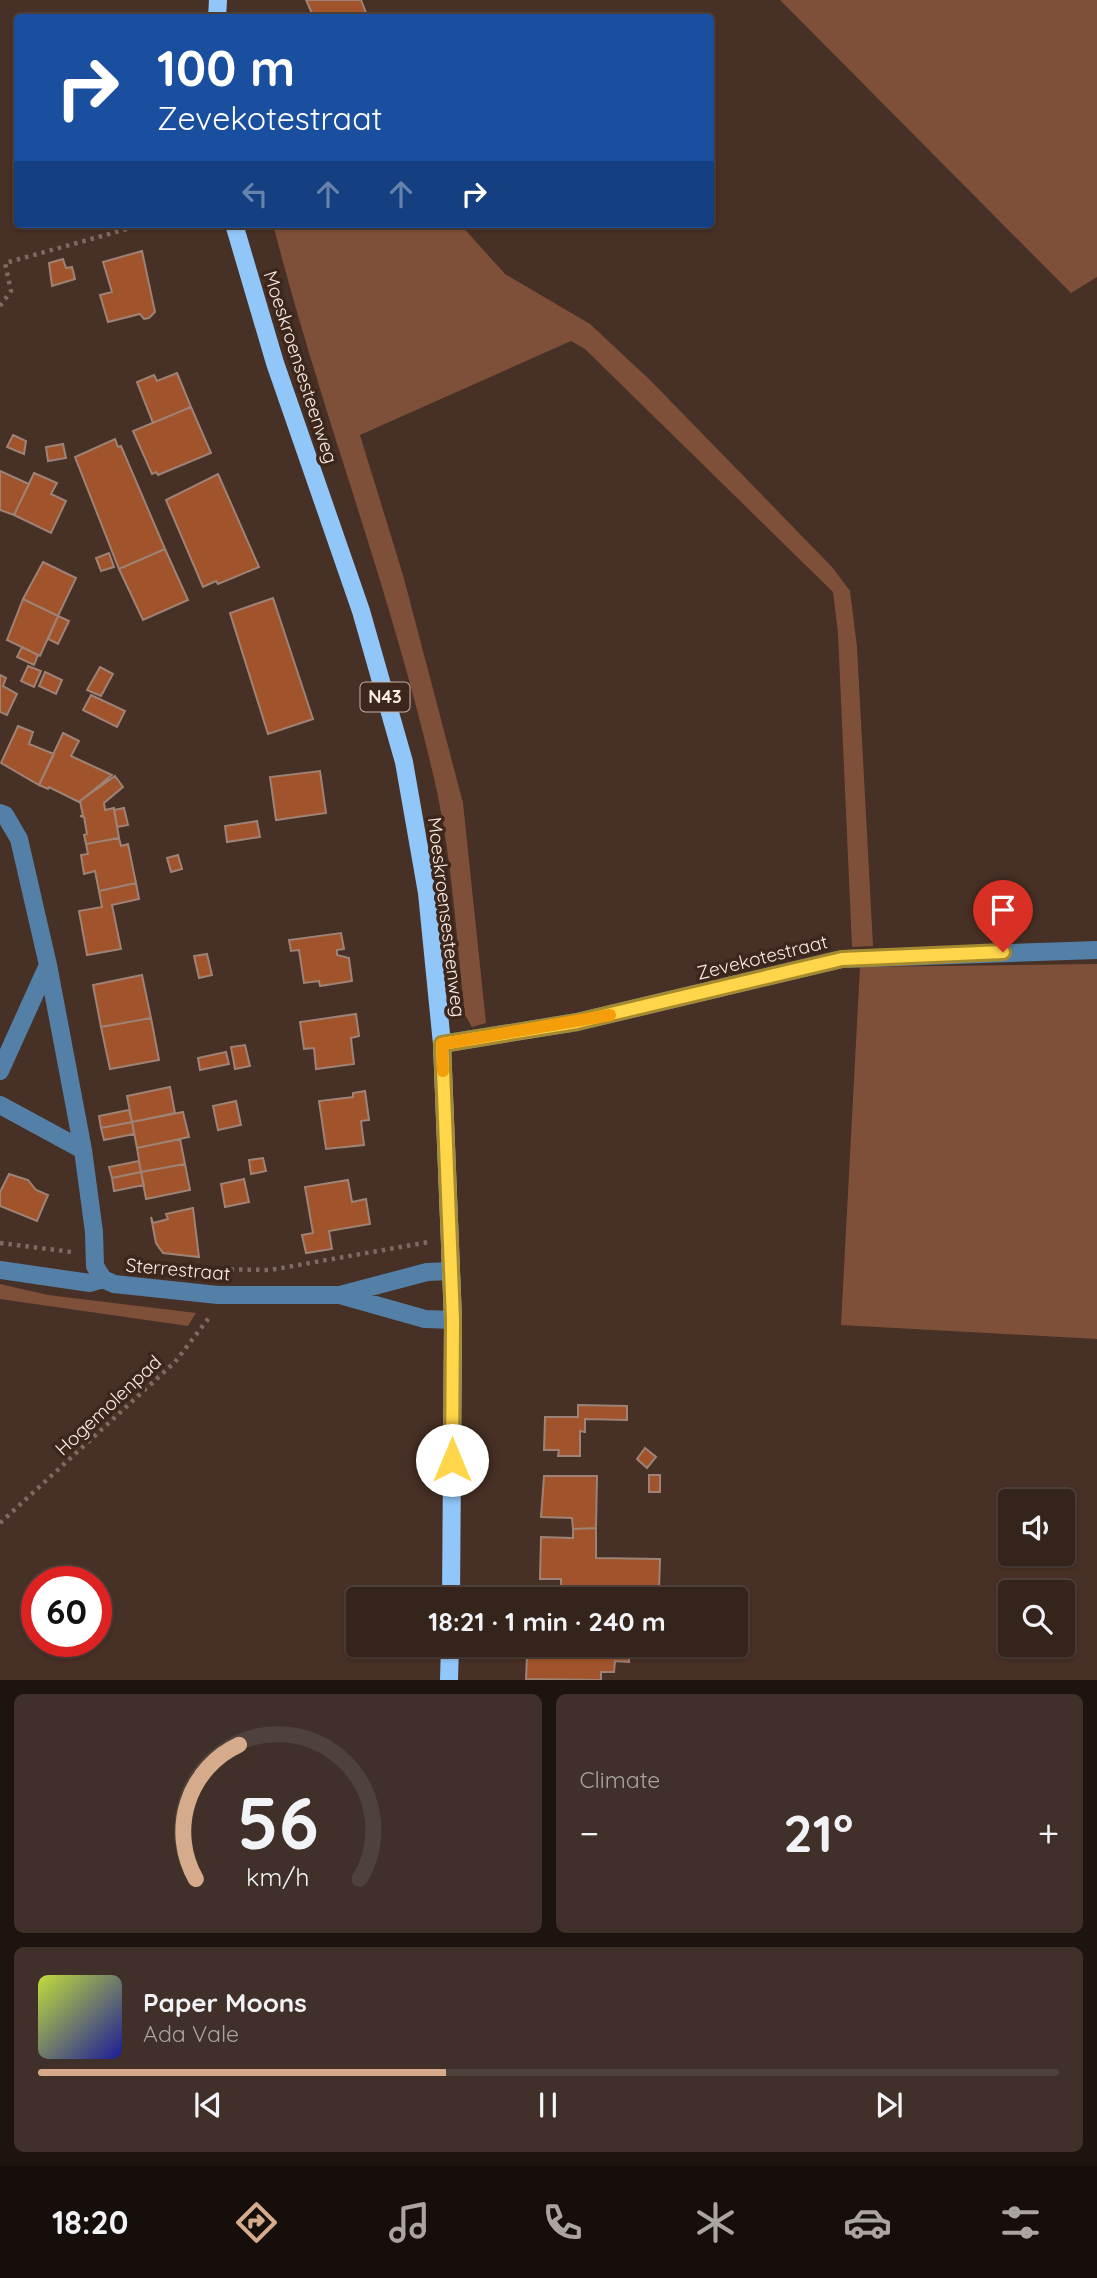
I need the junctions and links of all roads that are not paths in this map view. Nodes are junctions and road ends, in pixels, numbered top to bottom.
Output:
1 (235, 228) edge
2 (0, 813) edge
3 (1097, 950) edge
4 (48, 965) junction
5 (442, 1044) junction
6 (0, 1070) edge
7 (0, 1105) edge
8 (83, 1150) junction
9 (0, 1270) edge
10 (451, 1271) junction
11 (103, 1279) junction
12 (340, 1295) junction
13 (453, 1320) junction
14 (451, 1587) edge
15 (450, 1657) edge
16 (449, 1679) edge

1 - 5 main road, Moeskroensesteenweg / N43
2 - 4 street, Sterrestraat
3 - 5 street, Zevekotestraat
4 - 6 street
4 - 8 street, Sterrestraat
5 - 10 main road, Moeskroensesteenweg / N43
7 - 8 street
8 - 11 street, Sterrestraat
9 - 11 street
10 - 12 street, Sterrestraat
10 - 13 main road, Moeskroensesteenweg / N43
11 - 12 street, Sterrestraat
12 - 13 street, Sterrestraat
13 - 14 main road, Moeskroensesteenweg / N43
15 - 16 main road

